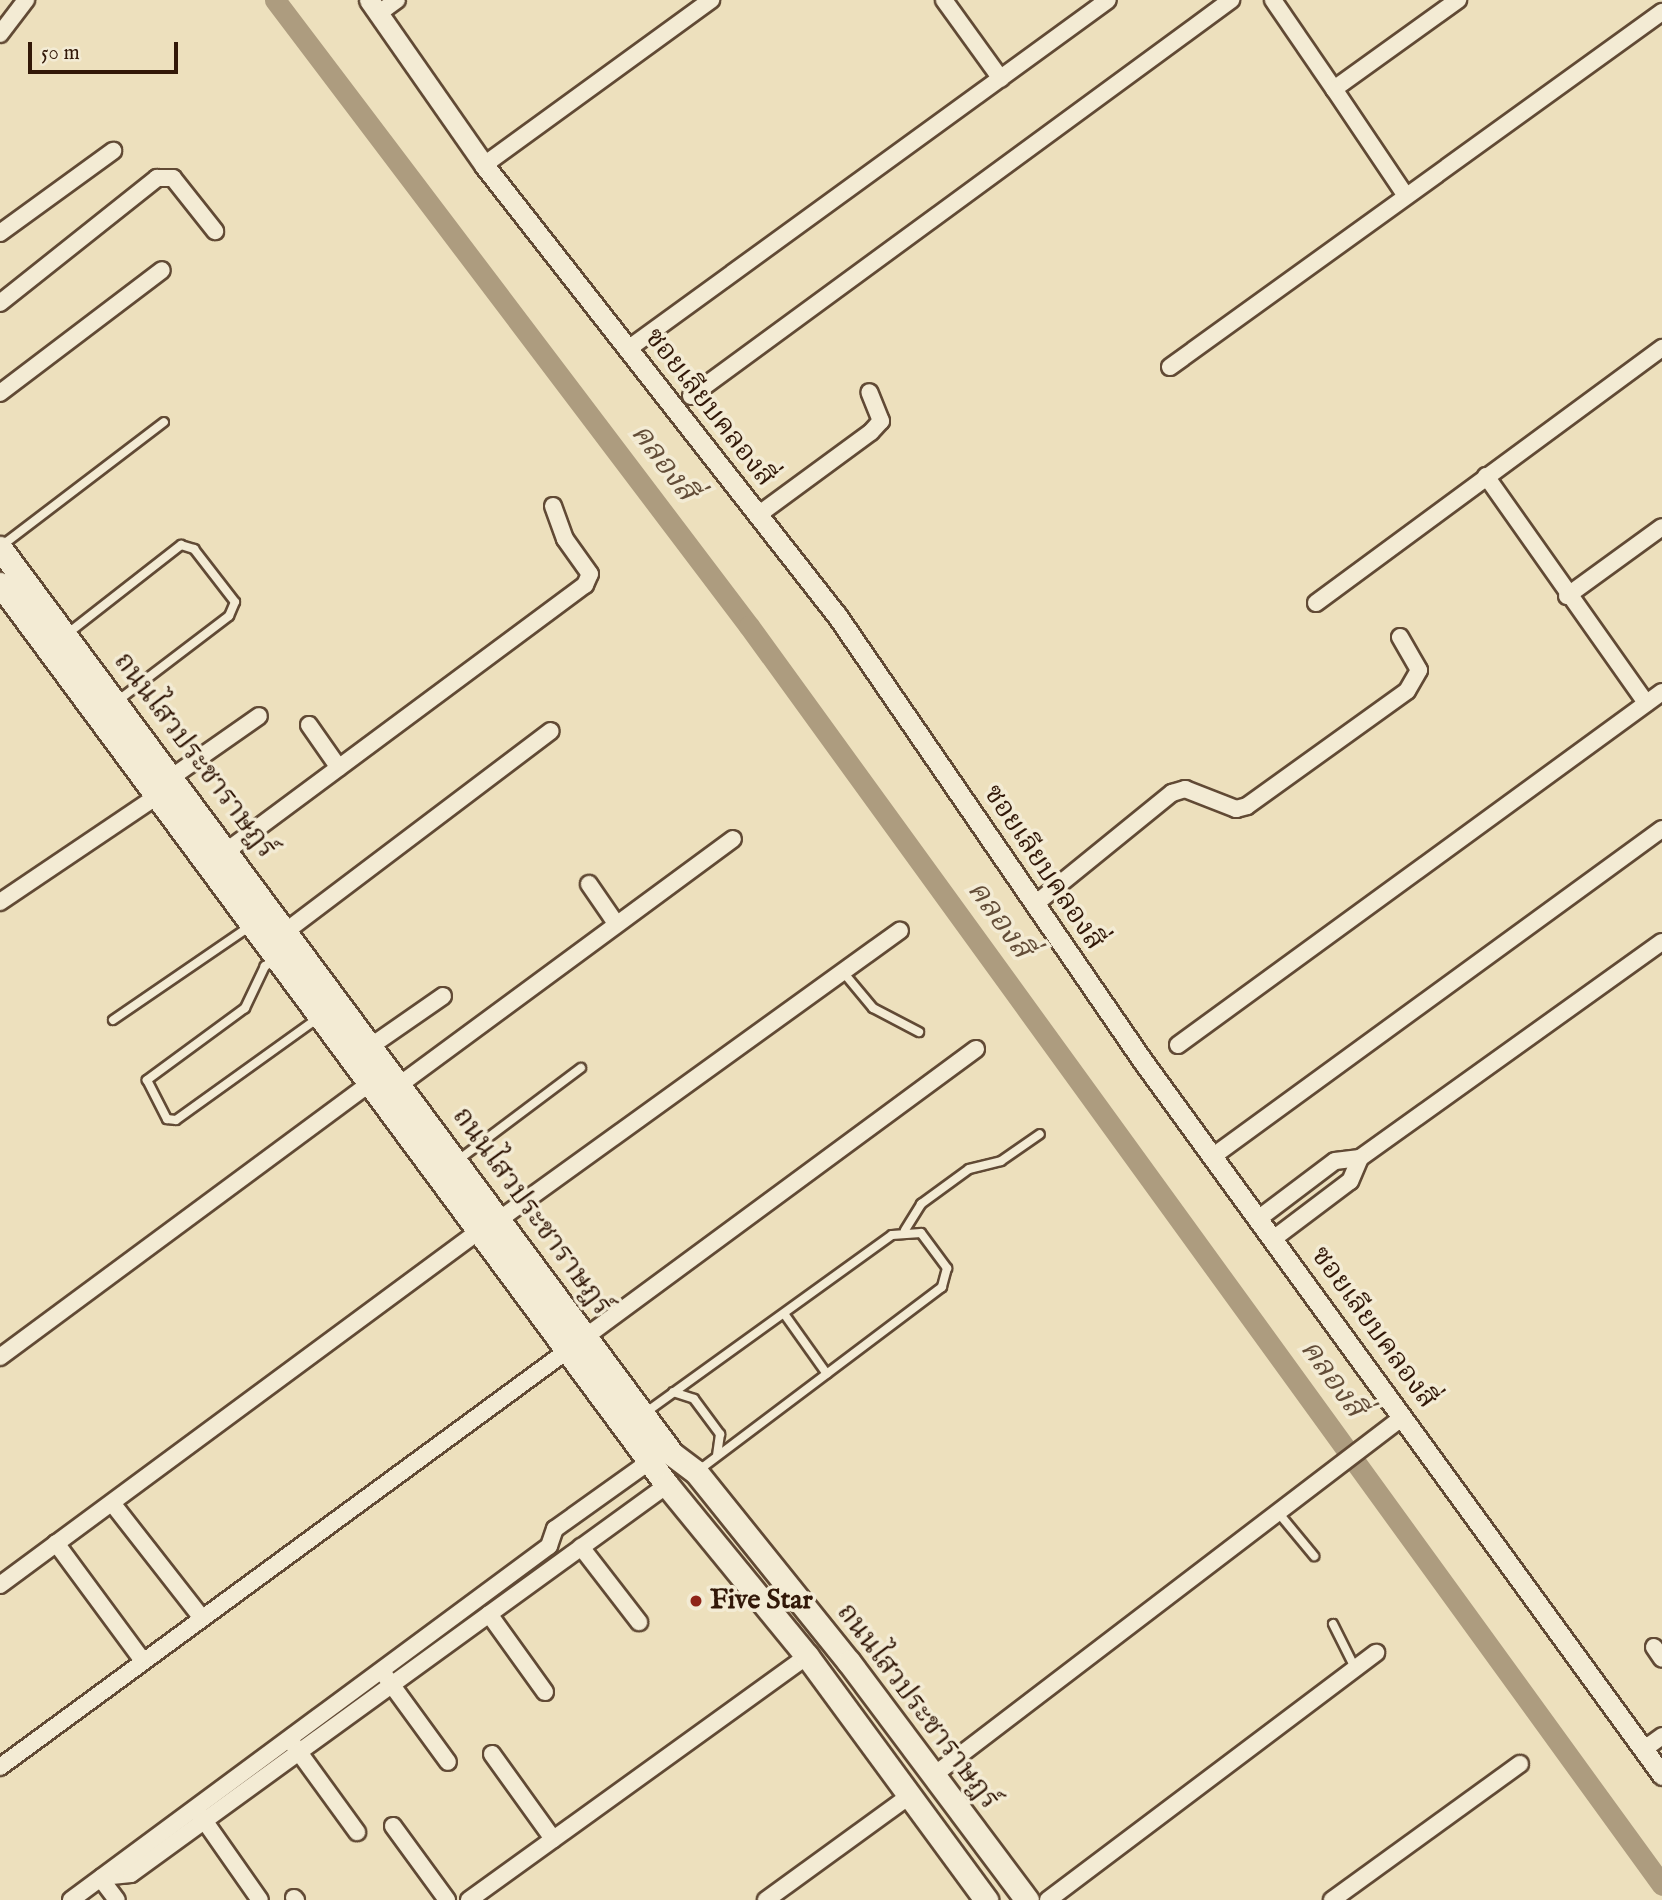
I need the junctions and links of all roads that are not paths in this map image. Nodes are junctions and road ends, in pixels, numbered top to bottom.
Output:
1 (26, 0) edge
2 (397, 0) edge
3 (711, 0) edge
4 (944, 0) edge
5 (1108, 0) edge
6 (1231, 0) edge
7 (1273, 0) edge
8 (1458, 0) edge
9 (374, 6) edge
10 (1662, 12) edge
11 (0, 34) edge
12 (1001, 79) junction
13 (1334, 89) junction
14 (113, 151) dead end
15 (484, 165) junction
16 (1406, 196) junction
17 (215, 231) dead end
18 (0, 233) edge
19 (162, 270) dead end
20 (0, 303) edge
21 (1662, 348) edge
22 (628, 349) junction
23 (1170, 367) dead end
24 (869, 392) dead end
25 (0, 393) edge
26 (691, 396) dead end
27 (164, 422) dead end
28 (1486, 476) junction
29 (553, 506) dead end
30 (758, 515) junction
31 (1662, 527) edge
32 (0, 547) edge
33 (4, 596) edge
34 (1567, 596) junction
35 (1316, 603) dead end
36 (65, 634) junction
37 (1400, 637) dead end
38 (1662, 692) edge
39 (116, 702) junction
40 (1646, 704) junction
41 (259, 716) dead end
42 (309, 725) dead end
43 (551, 731) dead end
44 (339, 768) junction
45 (172, 777) junction
46 (158, 796) junction
47 (1662, 829) edge
48 (733, 839) dead end
49 (228, 850) junction
50 (589, 884) dead end
51 (0, 902) edge
52 (1034, 905) junction
53 (615, 922) junction
54 (252, 925) junction
55 (288, 930) junction
56 (900, 932) dead end
57 (1662, 942) edge
58 (273, 952) junction
59 (844, 972) junction
60 (443, 996) dead end
61 (320, 1016) junction
62 (113, 1020) dead end
63 (919, 1032) dead end
64 (374, 1044) junction
65 (1178, 1045) dead end
66 (976, 1049) dead end
67 (581, 1068) dead end
68 (370, 1083) junction
69 (402, 1083) junction
70 (1040, 1134) dead end
71 (1212, 1157) junction
72 (1360, 1158) junction
73 (457, 1161) junction
74 (500, 1219) junction
75 (1258, 1219) junction
76 (905, 1230) junction
77 (479, 1231) junction
78 (1273, 1239) junction
79 (785, 1315) junction
80 (576, 1344) junction
81 (0, 1357) edge
82 (827, 1374) junction
83 (673, 1392) junction
84 (642, 1415) junction
85 (1403, 1417) junction
86 (717, 1456) junction
87 (650, 1461) junction
88 (696, 1472) junction
89 (667, 1485) junction
90 (111, 1503) junction
91 (1276, 1509) junction
92 (56, 1543) junction
93 (549, 1546) junction
94 (581, 1547) junction
95 (1314, 1556) dead end
96 (561, 1562) junction
97 (0, 1585) edge
98 (489, 1614) junction
99 (202, 1618) junction
100 (639, 1622) dead end
101 (1333, 1624) dead end
102 (1376, 1653) dead end
103 (807, 1656) junction
104 (143, 1661) junction
105 (1355, 1668) junction
106 (380, 1669) junction
107 (391, 1685) junction
108 (545, 1692) dead end
109 (287, 1736) junction
110 (1662, 1736) edge
111 (1643, 1750) junction
112 (299, 1752) junction
113 (492, 1754) dead end
114 (448, 1762) dead end
115 (1520, 1764) dead end
116 (0, 1767) edge
117 (934, 1775) junction
118 (1662, 1775) edge
119 (908, 1797) junction
120 (193, 1805) junction
121 (204, 1821) junction
122 (393, 1826) dead end
123 (357, 1832) dead end
124 (554, 1839) junction
125 (102, 1878) junction
126 (71, 1900) edge
127 (117, 1900) edge
128 (260, 1900) edge
129 (447, 1900) edge
130 (469, 1900) edge
131 (766, 1900) edge
132 (986, 1900) edge
133 (1027, 1900) edge
134 (1048, 1900) edge
135 (1332, 1900) edge

1 - 11 street
2 - 9 street
3 - 15 street
4 - 12 street
5 - 12 street
6 - 26 street
7 - 13 street
8 - 13 street
9 - 15 street, ซอยเลียบคลองสี่
10 - 16 street
12 - 22 street
13 - 16 street
14 - 18 street
15 - 22 street, ซอยเลียบคลองสี่
16 - 23 street
17 - 20 street
19 - 25 street
21 - 28 street
22 - 30 street, ซอยเลียบคลองสี่
24 - 30 street
27 - 32 lane
28 - 34 street
28 - 35 street
29 - 44 street
30 - 52 street, ซอยเลียบคลองสี่
31 - 34 street
32 - 36 main road, ถนนไสวประชาราษฎร์
33 - 46 main road, ถนนไสวประชาราษฎร์
34 - 40 street
36 - 39 main road, ถนนไสวประชาราษฎร์
36 - 39 lane
37 - 52 street
38 - 40 street
39 - 45 main road, ถนนไสวประชาราษฎร์
40 - 65 street
41 - 45 street
42 - 44 street
43 - 55 street
44 - 49 street
45 - 49 main road, ถนนไสวประชาราษฎร์
46 - 51 street
46 - 54 main road, ถนนไสวประชาราษฎร์
47 - 71 street
48 - 53 street
49 - 55 main road, ถนนไสวประชาราษฎร์
50 - 53 street
52 - 71 street, ซอยเลียบคลองสี่
53 - 69 street
54 - 58 main road, ถนนไสวประชาราษฎร์
54 - 62 lane
55 - 58 street
55 - 64 main road, ถนนไสวประชาราษฎร์
56 - 59 street
57 - 72 street
58 - 61 main road, ถนนไสวประชาราษฎร์
58 - 61 lane
59 - 63 lane
59 - 74 street
60 - 64 street
61 - 68 main road, ถนนไสวประชาราษฎร์
64 - 69 main road, ถนนไสวประชาราษฎร์
66 - 80 street
67 - 73 lane
68 - 77 main road, ถนนไสวประชาราษฎร์
68 - 81 street
69 - 73 main road, ถนนไสวประชาราษฎร์
70 - 76 lane
71 - 75 street, ซอยเลียบคลองสี่
72 - 75 street
72 - 78 street
73 - 74 main road, ถนนไสวประชาราษฎร์
74 - 80 main road, ถนนไสวประชาราษฎร์
75 - 78 street, ซอยเลียบคลองสี่
76 - 79 lane
76 - 82 lane
77 - 80 main road, ถนนไสวประชาราษฎร์
77 - 90 street
78 - 85 street, ซอยเลียบคลองสี่
79 - 82 lane
79 - 83 lane
80 - 84 main road, ถนนไสวประชาราษฎร์
80 - 87 main road, ถนนไสวประชาราษฎร์
80 - 99 street
82 - 86 lane
83 - 84 lane
83 - 86 lane
84 - 88 main road, ถนนไสวประชาราษฎร์
85 - 91 street
85 - 111 street, ซอยเลียบคลองสี่
86 - 88 lane
87 - 89 main road, ถนนไสวประชาราษฎร์
87 - 93 street
88 - 117 main road, ถนนไสวประชาราษฎร์
89 - 94 street
89 - 103 main road, ถนนไสวประชาราษฎร์
90 - 92 street
90 - 99 street
91 - 95 lane
91 - 117 street
92 - 97 street
92 - 104 street
93 - 96 street
93 - 106 street
94 - 96 street
94 - 100 street
96 - 98 street
98 - 107 street
98 - 108 street
99 - 104 street
101 - 105 lane
102 - 105 street
103 - 119 main road, ถนนไสวประชาราษฎร์
103 - 124 street
104 - 116 street
105 - 134 street
106 - 107 street
106 - 109 street
107 - 112 street
107 - 114 street
109 - 112 street
109 - 120 street
110 - 111 street
111 - 118 street, ซอยเลียบคลองสี่
112 - 121 street
112 - 123 street
113 - 124 street
115 - 135 street
117 - 133 main road, ถนนไสวประชาราษฎร์
119 - 131 street
119 - 132 main road, ถนนไสวประชาราษฎร์
120 - 121 street
120 - 125 street
121 - 125 street
121 - 128 street
122 - 129 street
124 - 130 street
125 - 126 street
125 - 127 street

